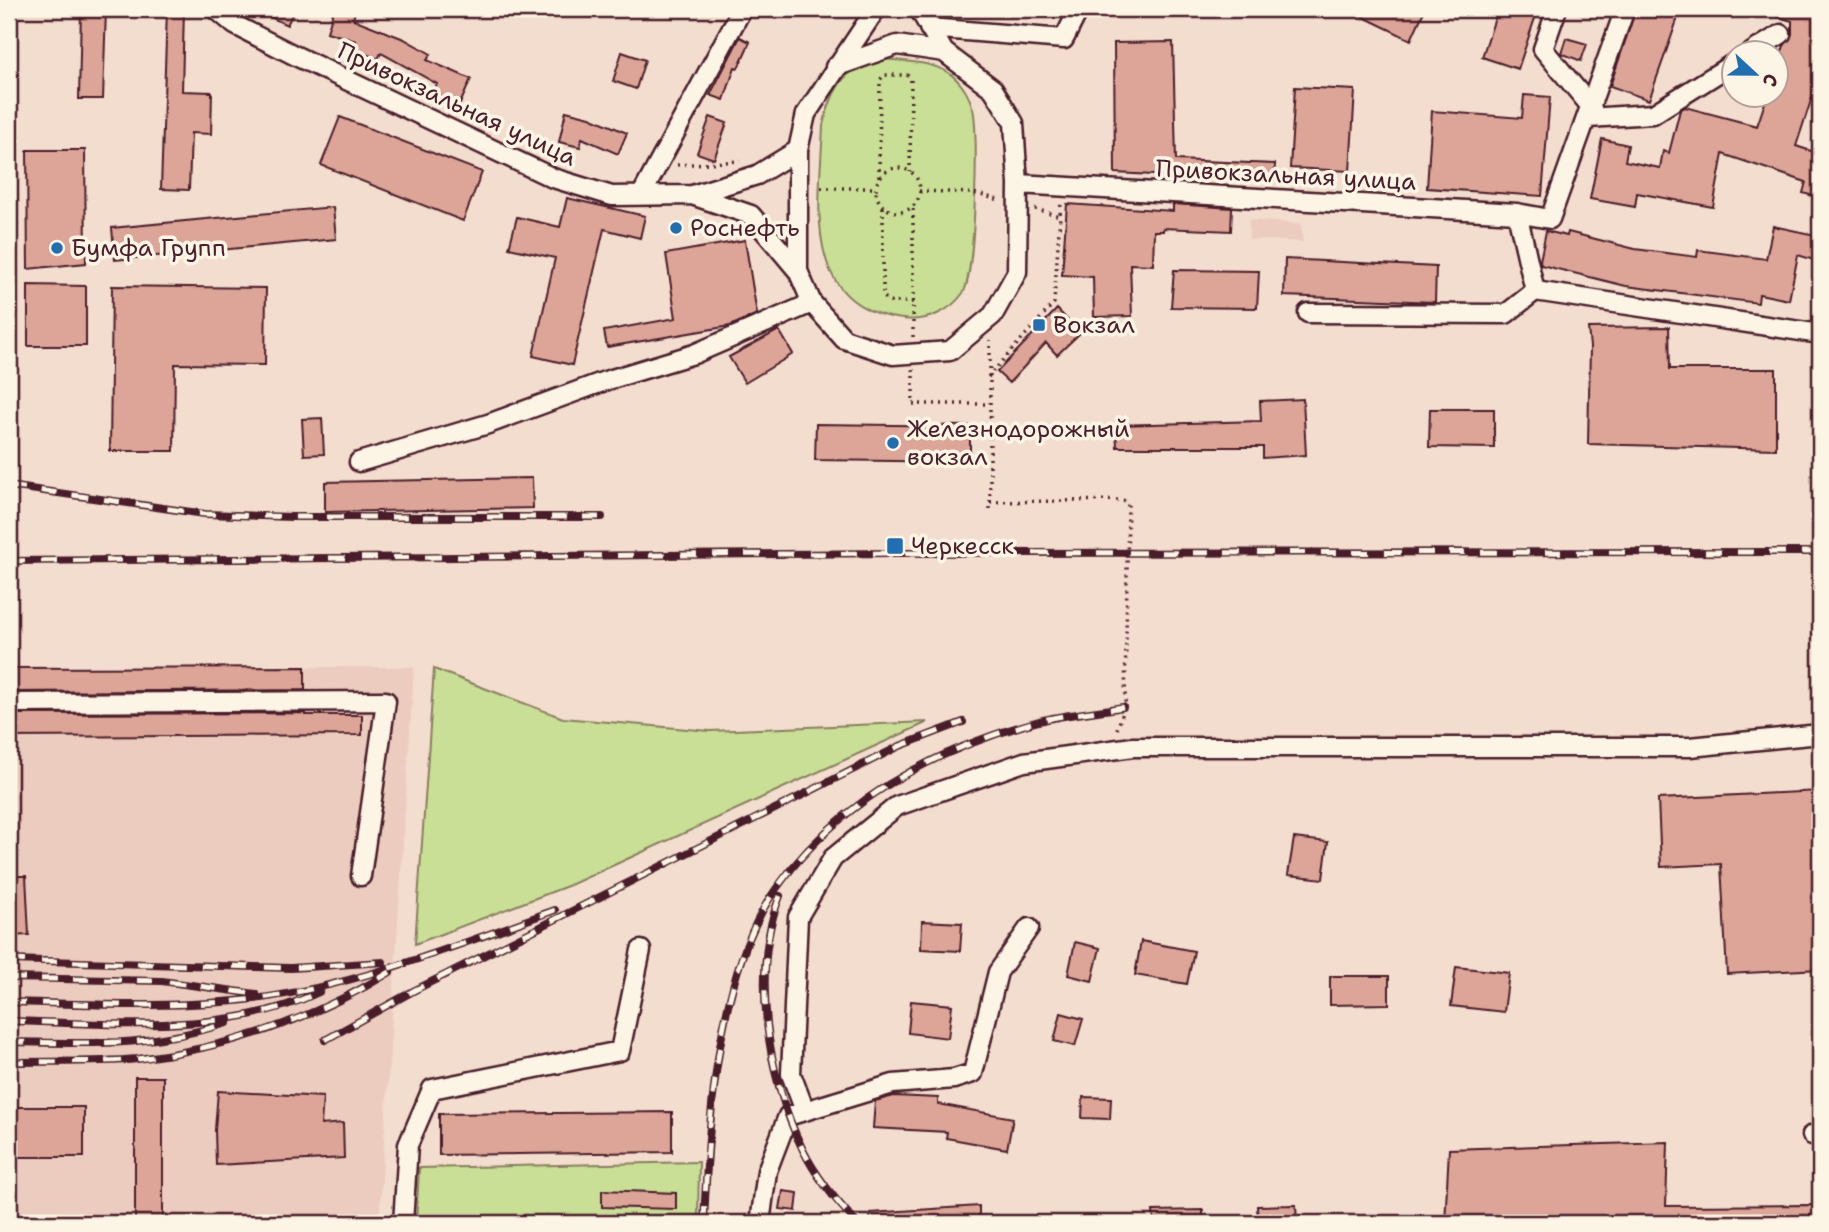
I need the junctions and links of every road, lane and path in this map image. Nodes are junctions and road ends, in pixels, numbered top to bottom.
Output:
1 (216, 9) edge
2 (742, 9) edge
3 (876, 9) edge
4 (919, 9) edge
5 (1079, 9) edge
6 (1557, 9) edge
7 (1625, 9) edge
8 (929, 28) junction
9 (1781, 34) dead end
10 (1775, 38) edge
11 (944, 52) junction
12 (835, 67) junction
13 (1720, 72) edge
14 (1590, 113) junction
15 (798, 150) junction
16 (751, 160) dead end
17 (658, 166) junction
18 (910, 172) junction
19 (879, 177) junction
20 (1018, 184) junction
21 (821, 188) dead end
22 (875, 188) junction
23 (642, 194) junction
24 (692, 195) junction
25 (913, 206) junction
26 (883, 207) junction
27 (1517, 214) junction
28 (1060, 216) dead end
29 (798, 271) junction
30 (1535, 291) junction
31 (913, 302) junction
32 (812, 303) junction
33 (1308, 313) dead end
34 (993, 315) junction
35 (1820, 334) edge
36 (913, 353) junction
37 (988, 377) junction
38 (988, 404) junction
39 (359, 462) dead end
40 (990, 502) junction
41 (990, 509) dead end
42 (9, 703) edge
43 (1820, 734) edge
44 (1113, 750) junction
45 (361, 876) dead end
46 (1029, 928) dead end
47 (641, 950) dead end
48 (805, 1111) junction
49 (403, 1223) edge
50 (760, 1223) edge

1 - 23 street, Привокзальная улица
2 - 17 street
3 - 12 street
4 - 8 street
5 - 8 street
6 - 14 street
7 - 14 street
8 - 11 street
9 - 10 street
11 - 12 street
11 - 20 street
12 - 15 street
13 - 14 street
14 - 27 street, Привокзальная улица
15 - 24 street, Привокзальная улица
15 - 29 street
16 - 17 path
17 - 23 street
18 - 19 path
18 - 19 path
18 - 25 path
19 - 22 path
20 - 27 street, Привокзальная улица
20 - 34 street
21 - 22 path
22 - 26 path
23 - 24 street, Привокзальная улица
24 - 29 street, Привокзальная улица
25 - 26 path
25 - 31 path
26 - 31 path
27 - 30 street
28 - 37 path
29 - 32 street
30 - 33 street
30 - 35 street
31 - 36 path
32 - 36 street
32 - 39 street
34 - 36 street
34 - 37 path
36 - 38 path
37 - 38 path
38 - 40 path
40 - 41 path
40 - 44 path
42 - 45 street
43 - 44 street
44 - 48 street
46 - 48 street
47 - 49 street
48 - 50 street

